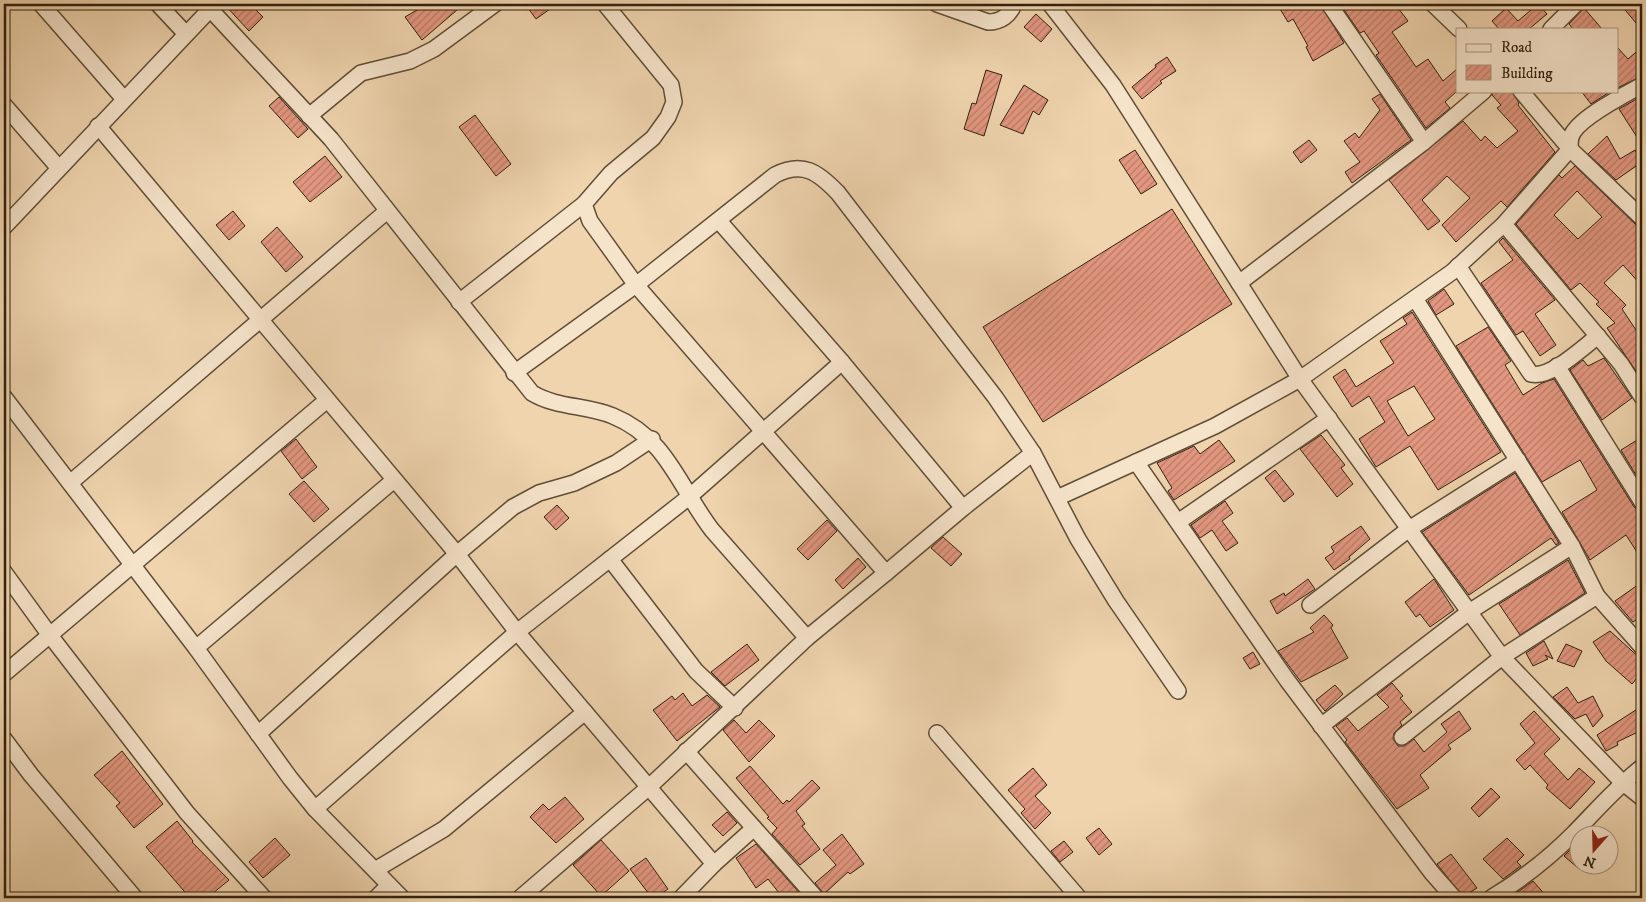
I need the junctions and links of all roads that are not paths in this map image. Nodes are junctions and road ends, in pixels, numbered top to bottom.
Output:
1 (41, 4) edge
2 (158, 4) edge
3 (496, 4) edge
4 (605, 4) edge
5 (938, 4) edge
6 (1014, 4) edge
7 (1050, 4) edge
8 (1329, 4) edge
9 (1433, 4) edge
10 (1576, 4) edge
11 (212, 6) edge
12 (1458, 28) edge
13 (1552, 28) edge
14 (186, 34) junction
15 (1642, 85) edge
16 (1483, 92) edge
17 (1522, 92) edge
18 (124, 99) junction
19 (4, 105) edge
20 (309, 116) junction
21 (98, 126) junction
22 (1424, 142) junction
23 (1570, 149) junction
24 (58, 167) junction
25 (584, 204) junction
26 (387, 212) junction
27 (1642, 218) edge
28 (719, 221) junction
29 (1504, 224) junction
30 (4, 227) edge
31 (1458, 266) junction
32 (1239, 283) junction
33 (636, 285) junction
34 (1416, 300) junction
35 (459, 302) junction
36 (261, 320) junction
37 (1598, 336) junction
38 (842, 362) junction
39 (1557, 366) junction
40 (514, 373) junction
41 (1300, 379) junction
42 (1642, 397) edge
43 (4, 398) edge
44 (328, 400) junction
45 (1329, 418) junction
46 (762, 430) junction
47 (652, 439) junction
48 (1034, 453) junction
49 (1518, 460) junction
50 (1136, 462) junction
51 (394, 480) junction
52 (70, 483) junction
53 (689, 497) junction
54 (1057, 498) junction
55 (1642, 502) edge
56 (963, 508) junction
57 (1178, 522) junction
58 (1409, 529) junction
59 (1572, 546) junction
60 (457, 554) junction
61 (610, 559) junction
62 (133, 566) junction
63 (4, 572) edge
64 (886, 573) junction
65 (1597, 596) junction
66 (1310, 605) dead end
67 (1469, 612) junction
68 (517, 632) junction
69 (48, 634) junction
70 (807, 638) junction
71 (1642, 646) edge
72 (196, 648) junction
73 (1502, 657) junction
74 (4, 674) edge
75 (1178, 691) dead end
76 (735, 708) junction
77 (585, 712) junction
78 (1321, 726) junction
79 (937, 733) dead end
80 (258, 734) junction
81 (1402, 737) dead end
82 (4, 739) edge
83 (686, 751) junction
84 (1642, 767) edge
85 (1622, 782) junction
86 (649, 787) junction
87 (1642, 798) edge
88 (315, 809) junction
89 (754, 828) junction
90 (714, 864) junction
91 (375, 870) junction
92 (389, 885) junction
93 (135, 898) edge
94 (264, 898) edge
95 (376, 898) edge
96 (402, 898) edge
97 (520, 898) edge
98 (681, 898) edge
99 (816, 898) edge
100 (1080, 898) edge
101 (1454, 898) edge
102 (1491, 898) edge

1 - 18 street
2 - 14 street
3 - 20 street
4 - 25 street
5 - 6 street
7 - 32 street
8 - 22 street
9 - 12 street
10 - 13 street
11 - 14 street
11 - 20 street
14 - 18 street
15 - 23 street
16 - 22 street
17 - 23 street
18 - 21 street
19 - 24 street
20 - 26 street
21 - 24 street
21 - 36 street
22 - 32 street
23 - 27 street
23 - 29 street
24 - 30 street
25 - 33 street
25 - 35 street
26 - 35 street
26 - 36 street
28 - 33 street
28 - 38 street
28 - 48 street
29 - 31 street
29 - 37 street
31 - 34 street
31 - 39 street
32 - 41 street
33 - 40 street
33 - 46 street
34 - 41 street
34 - 49 street
35 - 40 street
36 - 44 street
36 - 52 street
37 - 39 street
37 - 42 street
38 - 46 street
38 - 56 street
39 - 55 street
40 - 47 street
41 - 45 street
41 - 50 street
43 - 52 street
44 - 51 street
44 - 62 street
45 - 57 street
45 - 58 street
46 - 53 street
46 - 64 street
47 - 53 street
47 - 60 street
48 - 54 street
48 - 56 street
49 - 58 street
49 - 59 street
50 - 54 street
50 - 57 street
51 - 60 street
51 - 72 street
52 - 62 street
53 - 61 street
53 - 70 street
54 - 75 street
56 - 64 street
57 - 78 street
58 - 66 street
58 - 67 street
59 - 65 street
59 - 67 street
60 - 68 street
60 - 80 street
61 - 68 street
61 - 76 street
62 - 69 street
62 - 72 street
63 - 69 street
64 - 70 street
65 - 71 street
65 - 73 street
67 - 73 street
67 - 78 street
68 - 77 street
68 - 88 street
69 - 74 street
69 - 94 street
70 - 76 street
72 - 80 street
73 - 81 street
73 - 85 street
76 - 83 street
77 - 86 street
77 - 91 street
78 - 101 street
79 - 100 street
80 - 88 street
82 - 93 street
83 - 86 street
83 - 89 street
84 - 85 street
85 - 87 street
85 - 102 street
86 - 90 street
86 - 97 street
88 - 91 street
89 - 90 street
89 - 99 street
90 - 98 street
91 - 92 street
92 - 95 street
92 - 96 street

